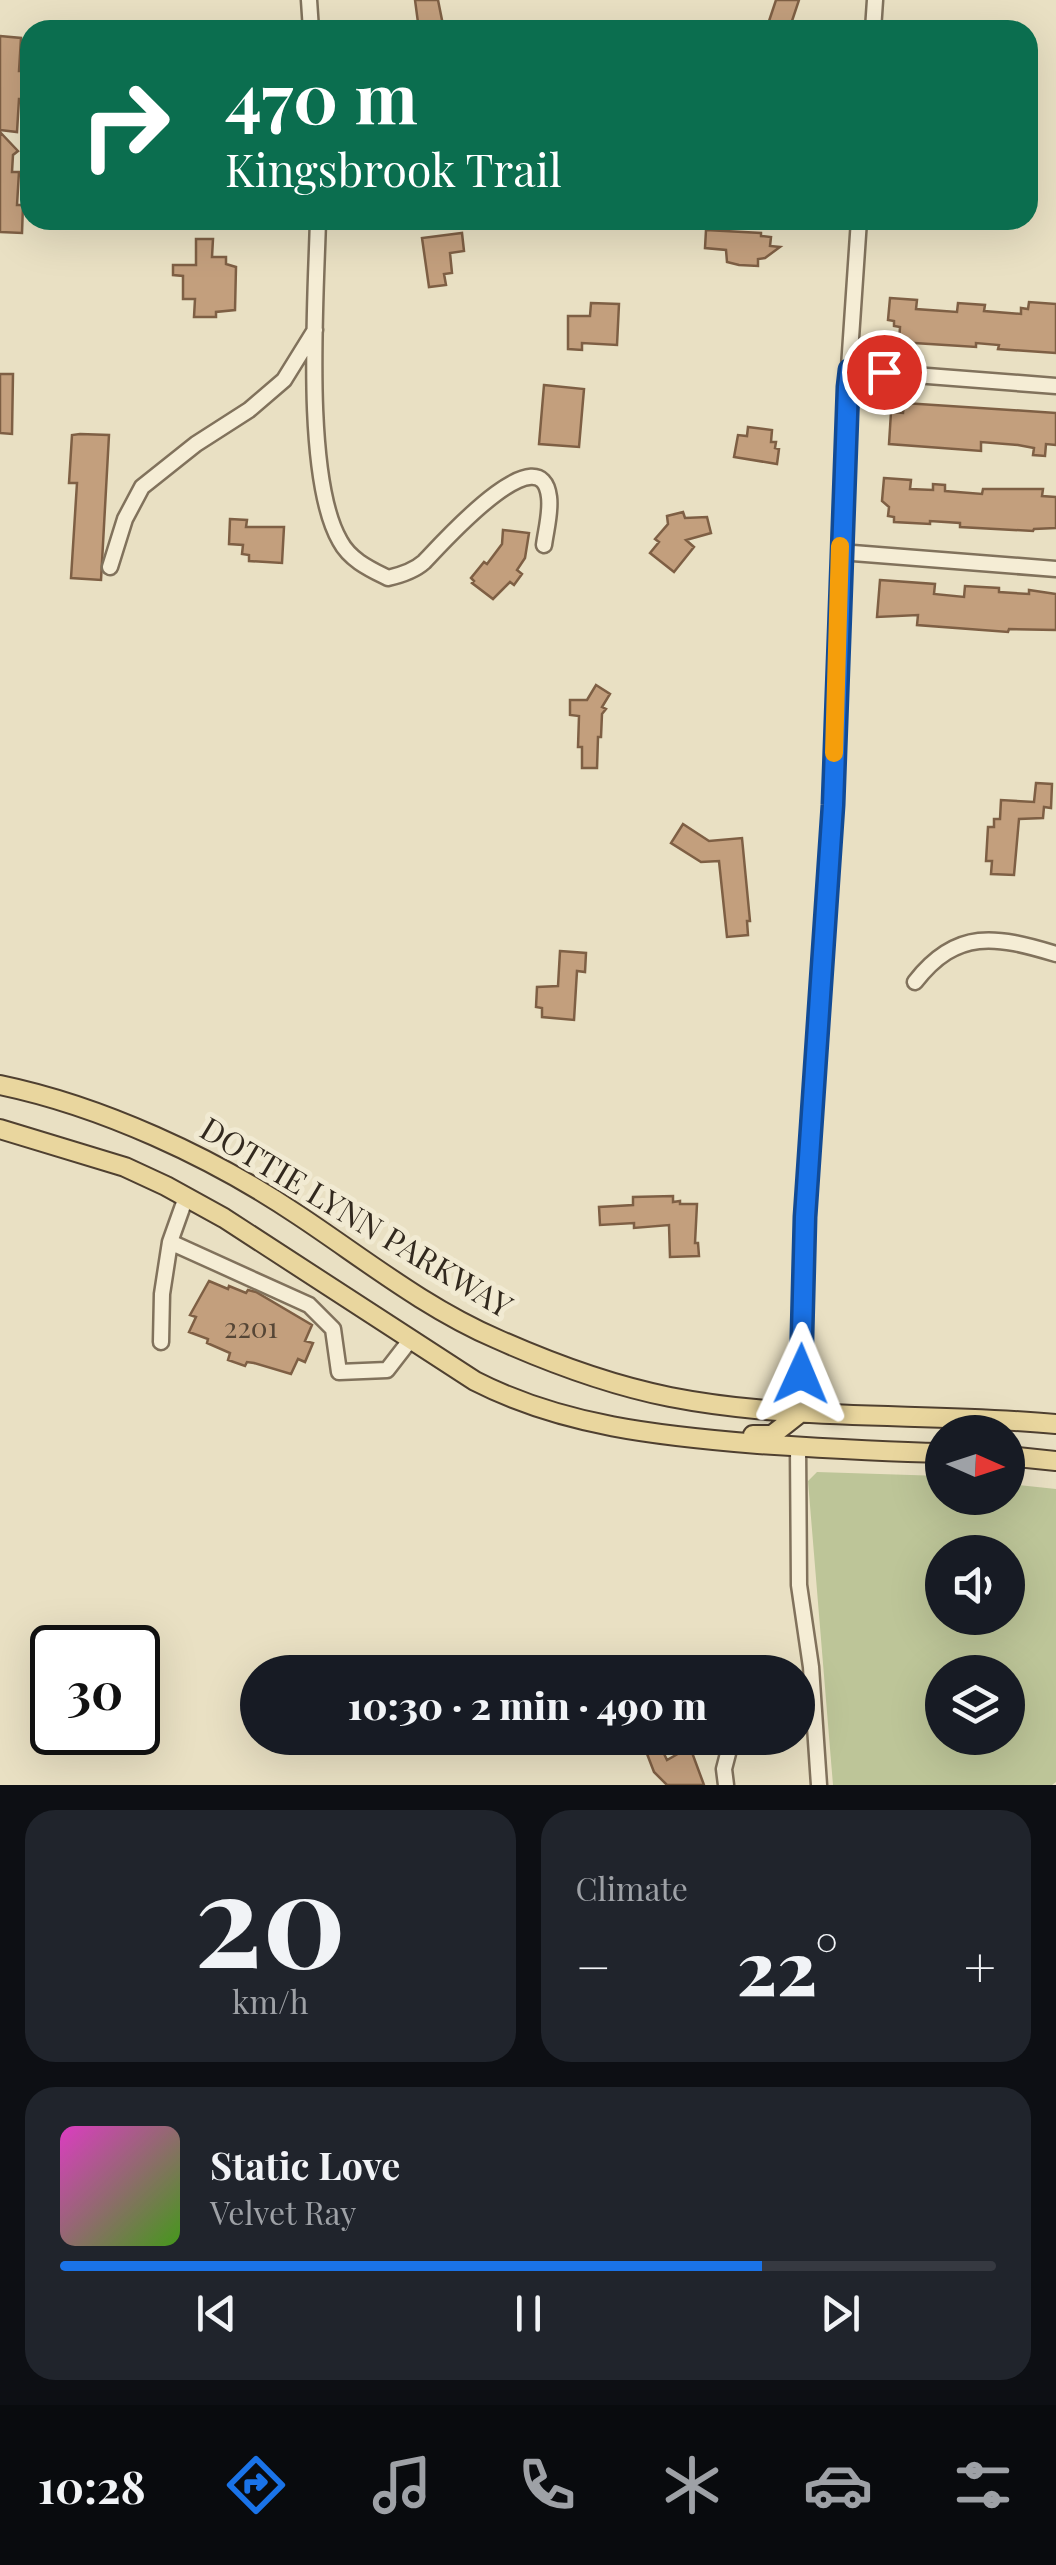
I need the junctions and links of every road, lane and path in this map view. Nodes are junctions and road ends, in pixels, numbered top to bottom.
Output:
1 (318, 230) edge
2 (858, 230) edge
3 (316, 329) junction
4 (850, 370) junction
5 (1056, 386) edge
6 (544, 545) dead end
7 (840, 552) junction
8 (110, 567) dead end
9 (1056, 568) edge
10 (1056, 954) edge
11 (915, 982) dead end
12 (0, 1084) edge
13 (0, 1129) edge
14 (186, 1197) junction
15 (170, 1242) junction
16 (410, 1339) junction
17 (161, 1342) dead end
18 (800, 1413) junction
19 (1056, 1424) edge
20 (668, 1437) junction
21 (798, 1447) junction
22 (925, 1452) edge
23 (1025, 1458) edge
24 (1056, 1461) edge
25 (728, 1755) edge
26 (726, 1785) edge
27 (819, 1785) edge

1 - 3 street
2 - 4 street
3 - 6 street
3 - 8 street
4 - 5 street
4 - 7 street
7 - 9 street
7 - 18 street
10 - 11 street
12 - 18 main road, DOTTIE LYNN PARKWAY
13 - 14 main road, DOTTIE LYNN PARKWAY
14 - 15 street
14 - 16 main road, DOTTIE LYNN PARKWAY
15 - 16 street
15 - 17 street
16 - 20 main road, DOTTIE LYNN PARKWAY
18 - 19 main road, DOTTIE LYNN PARKWAY
18 - 20 main road
20 - 21 main road, DOTTIE LYNN PARKWAY
21 - 22 main road, DOTTIE LYNN PARKWAY
21 - 27 street
23 - 24 main road
25 - 26 street

